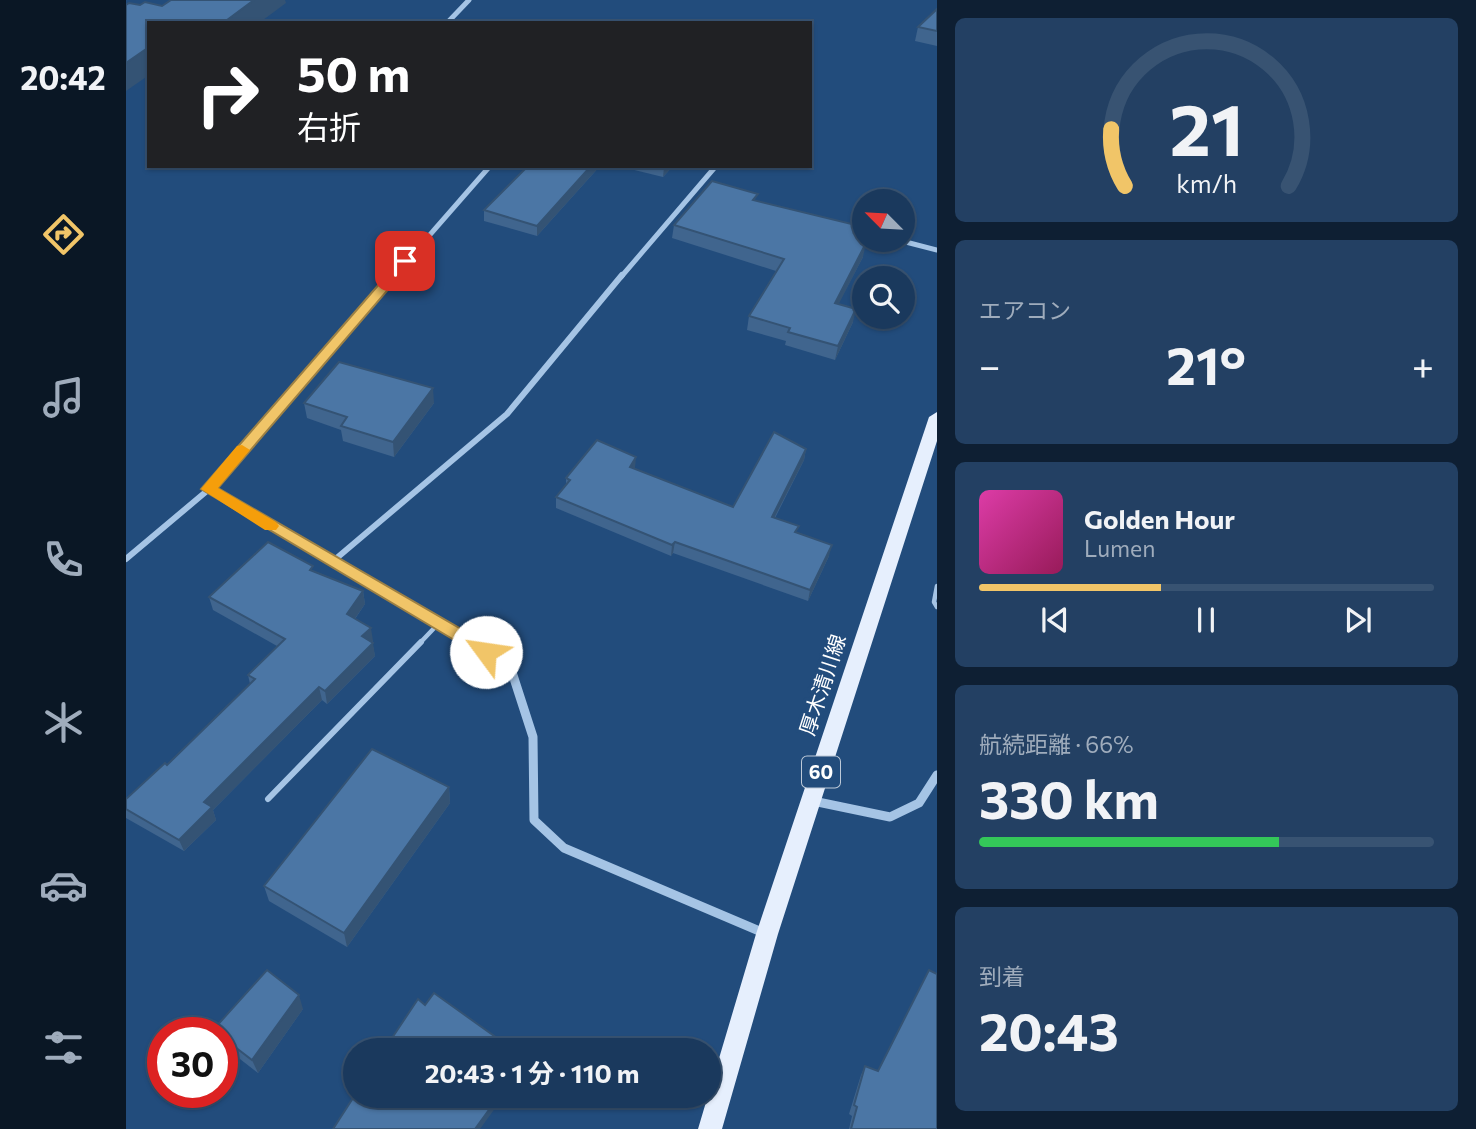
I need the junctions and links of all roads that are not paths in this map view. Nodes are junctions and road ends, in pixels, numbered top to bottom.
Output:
1 (470, 0) edge
2 (449, 21) edge
3 (488, 168) edge
4 (714, 168) edge
5 (699, 185) junction
6 (711, 188) edge
7 (915, 244) edge
8 (937, 250) edge
9 (937, 417) edge
10 (931, 450) edge
11 (208, 489) junction
12 (126, 559) edge
13 (332, 562) junction
14 (937, 586) edge
15 (937, 607) edge
16 (438, 624) junction
17 (937, 775) edge
18 (268, 799) dead end
19 (812, 801) junction
20 (767, 934) junction
21 (709, 1129) edge

1 - 2 street
3 - 11 street
4 - 5 street
5 - 6 street
5 - 13 street
7 - 8 street
9 - 10 main road, 厚木清川線 / 60
10 - 19 main road, 厚木清川線 / 60
11 - 12 street
11 - 13 street
13 - 16 street
14 - 15 lane
16 - 18 lane
16 - 20 street
17 - 19 street
19 - 20 main road, 厚木清川線 / 60
20 - 21 main road, 厚木清川線 / 60

